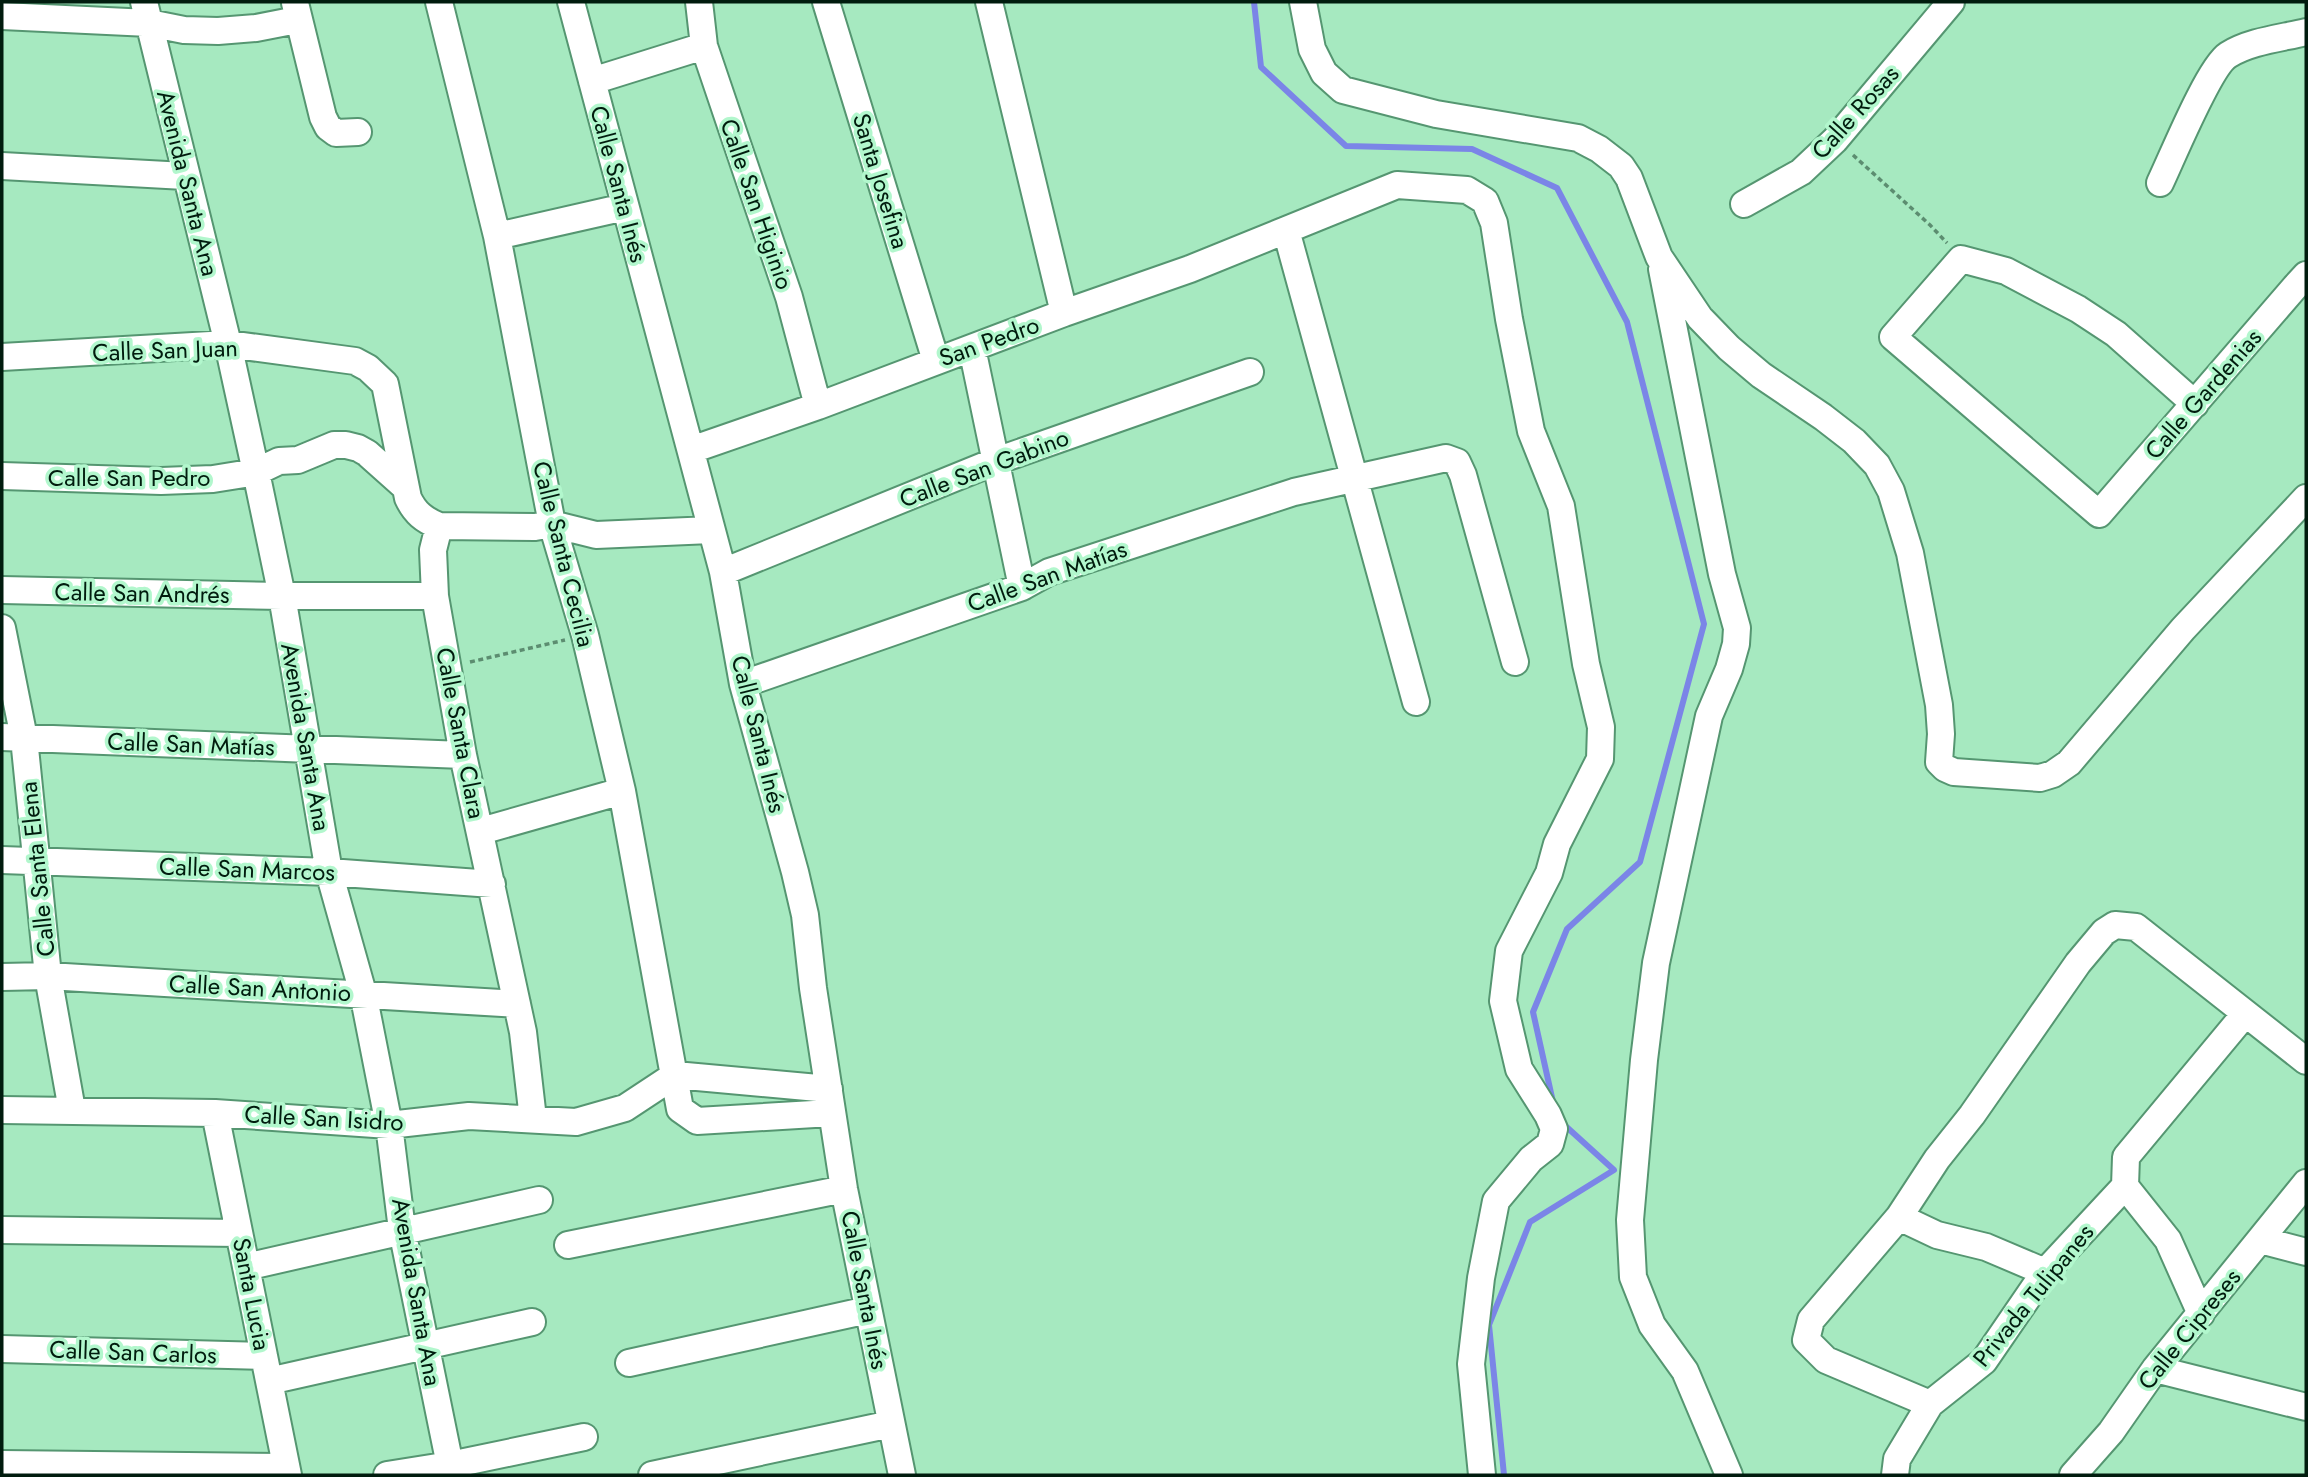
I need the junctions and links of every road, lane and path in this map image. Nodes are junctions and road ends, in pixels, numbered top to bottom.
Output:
1 (439, 2) edge
2 (571, 2) edge
3 (699, 2) edge
4 (826, 2) edge
5 (989, 2) edge
6 (1303, 2) edge
7 (1951, 2) edge
8 (296, 11) edge
9 (146, 13) edge
10 (2, 16) edge
11 (2306, 32) edge
12 (704, 46) junction
13 (592, 81) junction
14 (358, 132) dead end
15 (1836, 140) junction
16 (2, 166) edge
17 (185, 176) junction
18 (2160, 183) dead end
19 (1744, 204) dead end
20 (625, 207) junction
21 (1286, 230) junction
22 (497, 236) junction
23 (1659, 257) junction
24 (1961, 259) junction
25 (2303, 286) edge
26 (1064, 313) junction
27 (228, 344) junction
28 (972, 348) junction
29 (2, 357) edge
30 (936, 361) junction
31 (1250, 372) dead end
32 (2195, 404) junction
33 (818, 406) junction
34 (691, 450) junction
35 (996, 461) junction
36 (256, 472) junction
37 (2, 476) edge
38 (1354, 477) junction
39 (404, 486) junction
40 (2306, 498) edge
41 (552, 524) junction
42 (439, 526) junction
43 (711, 530) junction
44 (723, 572) junction
45 (1022, 587) junction
46 (2, 590) edge
47 (282, 596) junction
48 (435, 596) junction
49 (2, 628) edge
50 (585, 635) junction
51 (1516, 662) dead end
52 (447, 667) junction
53 (743, 684) junction
54 (1416, 702) dead end
55 (13, 737) edge
56 (306, 748) junction
57 (463, 755) junction
58 (622, 791) junction
59 (481, 831) junction
60 (2, 860) edge
61 (38, 862) junction
62 (329, 872) junction
63 (492, 884) junction
64 (48, 976) junction
65 (2, 977) edge
66 (363, 993) junction
67 (517, 1004) junction
68 (2245, 1014) junction
69 (2306, 1061) edge
70 (675, 1075) junction
71 (830, 1101) junction
72 (2, 1110) edge
73 (72, 1110) junction
74 (215, 1113) junction
75 (533, 1119) junction
76 (390, 1125) junction
77 (2306, 1183) edge
78 (2125, 1186) junction
79 (844, 1189) junction
80 (539, 1200) dead end
81 (1899, 1217) junction
82 (2153, 1222) junction
83 (2086, 1228) junction
84 (2, 1230) edge
85 (402, 1230) junction
86 (239, 1233) junction
87 (2260, 1240) junction
88 (568, 1245) dead end
89 (2306, 1252) edge
90 (246, 1267) junction
91 (2045, 1272) junction
92 (868, 1310) junction
93 (2201, 1314) junction
94 (531, 1322) dead end
95 (425, 1345) junction
96 (2, 1349) edge
97 (629, 1363) dead end
98 (267, 1369) junction
99 (2155, 1369) junction
100 (1930, 1404) junction
101 (2306, 1407) edge
102 (891, 1424) junction
103 (584, 1437) dead end
104 (2, 1464) edge
105 (121, 1470) edge
106 (451, 1470) edge
107 (287, 1471) edge
108 (387, 1475) edge
109 (652, 1475) edge
110 (902, 1475) edge
111 (1482, 1475) edge
112 (1729, 1475) edge
113 (1895, 1475) edge
114 (2073, 1475) edge

1 - 22 street, Calle Santa Cecilia
2 - 13 street, Calle Santa Inés
3 - 12 street, Calle San Higinio
4 - 30 street, Santa Josefina
5 - 26 street
6 - 23 street
7 - 15 street, Calle Rosas
8 - 9 street
8 - 14 street
9 - 10 street
9 - 17 street, Avenida Santa Ana
11 - 18 street
12 - 13 street
12 - 33 street, Calle San Higinio
13 - 20 street, Calle Santa Inés
15 - 19 street, Calle Rosas
15 - 24 path
16 - 17 street
17 - 27 street, Avenida Santa Ana
20 - 22 street
20 - 34 street, Calle Santa Inés
21 - 26 street, San Pedro
21 - 38 street
21 - 111 street, San Pedro
22 - 41 street, Calle Santa Cecilia
23 - 40 street
23 - 112 street
24 - 32 street
24 - 32 street, Calle Gardenias
25 - 32 street, Calle Gardenias
26 - 28 street, San Pedro
27 - 29 street, Calle San Juan
27 - 36 street, Avenida Santa Ana
27 - 39 street, Calle San Juan
28 - 30 street, San Pedro
28 - 35 street
30 - 33 street, San Pedro
31 - 35 street, Calle San Gabino
33 - 34 street, San Pedro
34 - 43 street, Calle Santa Inés
35 - 44 street, Calle San Gabino
35 - 45 street
36 - 37 street, Calle San Pedro
36 - 39 street, Calle San Pedro
36 - 47 street, Avenida Santa Ana
38 - 45 street, Calle San Matías
38 - 51 street, Calle San Matías
38 - 54 street
39 - 42 street
41 - 42 street
41 - 43 street
41 - 50 street, Calle Santa Cecilia
42 - 48 street, Calle Santa Clara
43 - 44 street, Calle Santa Inés
44 - 53 street, Calle Santa Inés
45 - 53 street, Calle San Matías
46 - 47 street, Calle San Andrés
47 - 48 street
47 - 56 street, Avenida Santa Ana
48 - 52 street, Calle Santa Clara
49 - 55 street, Calle Santa Elena
50 - 52 path
50 - 58 street, Calle Santa Cecilia
52 - 57 street, Calle Santa Clara
53 - 71 street, Calle Santa Inés
55 - 56 street, Calle San Matías
55 - 61 street, Calle Santa Elena
56 - 57 street, Calle San Matías
56 - 62 street, Avenida Santa Ana
57 - 59 street, Calle Santa Clara
58 - 59 street
58 - 70 street, Calle Santa Cecilia
59 - 63 street, Calle Santa Clara
60 - 61 street, Calle San Marcos
61 - 62 street, Calle San Marcos
61 - 64 street, Calle Santa Elena
62 - 63 street, Calle San Marcos
62 - 66 street, Avenida Santa Ana
63 - 67 street, Calle Santa Clara
64 - 65 street, Calle San Antonio
64 - 66 street, Calle San Antonio
64 - 73 street, Calle Santa Elena
66 - 67 street, Calle San Antonio
66 - 76 street, Avenida Santa Ana
67 - 75 street, Calle Santa Clara
68 - 69 street
68 - 78 street
68 - 81 street
70 - 71 street
70 - 71 street, Calle Santa Cecilia
70 - 75 street, Calle San Isidro
71 - 79 street, Calle Santa Inés
72 - 73 street, Calle San Isidro
73 - 74 street, Calle San Isidro
74 - 76 street, Calle San Isidro
74 - 86 street, Santa Lucia
75 - 76 street, Calle San Isidro
76 - 85 street, Avenida Santa Ana
77 - 87 street, Calle Cipreses
78 - 82 street
78 - 83 street, Privada Tulipanes
79 - 88 street
79 - 92 street, Calle Santa Inés
80 - 85 street
81 - 91 street
81 - 100 street
82 - 83 street
82 - 93 street
83 - 91 street, Privada Tulipanes
84 - 86 street
85 - 90 street
85 - 95 street, Avenida Santa Ana
86 - 90 street, Santa Lucia
87 - 89 street
87 - 93 street, Calle Cipreses
90 - 98 street, Santa Lucia
91 - 100 street, Privada Tulipanes
92 - 97 street
92 - 102 street, Calle Santa Inés
93 - 99 street, Calle Cipreses
94 - 95 street, Calle San Carlos
95 - 98 street, Calle San Carlos
95 - 106 street, Avenida Santa Ana
96 - 98 street, Calle San Carlos
98 - 107 street, Santa Lucia
99 - 101 street
99 - 114 street, Calle Cipreses
100 - 113 street, Privada Tulipanes
102 - 109 street
102 - 110 street, Calle Santa Inés
103 - 106 street
104 - 105 street
105 - 107 street
106 - 108 street

